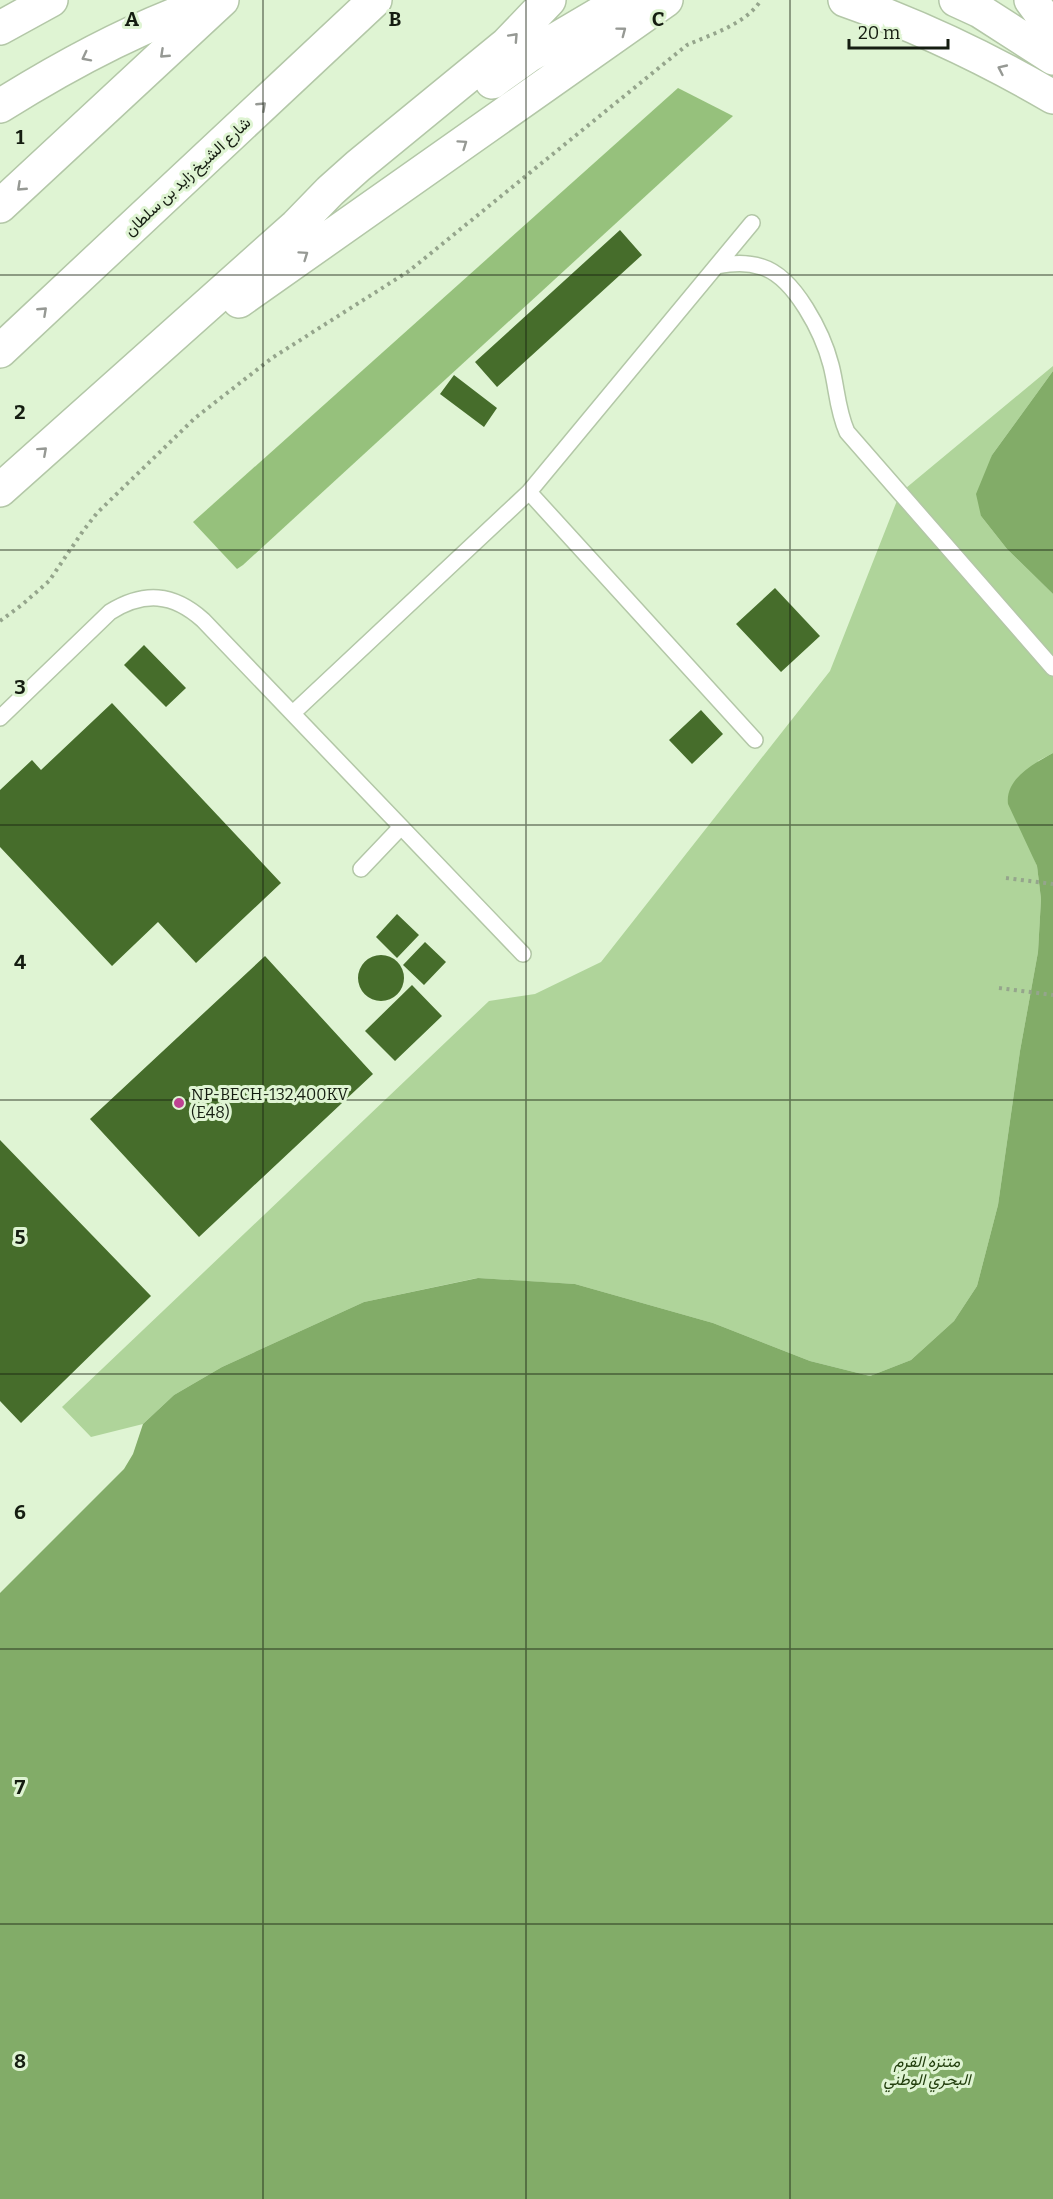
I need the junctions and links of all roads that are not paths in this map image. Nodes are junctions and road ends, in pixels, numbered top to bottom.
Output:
1 (51, 0) edge
2 (216, 0) edge
3 (222, 0) edge
4 (375, 0) edge
5 (549, 0) edge
6 (623, 0) edge
7 (666, 0) edge
8 (845, 0) edge
9 (956, 0) edge
10 (1031, 0) edge
11 (0, 28) edge
12 (1053, 30) edge
13 (1053, 58) edge
14 (1053, 97) edge
15 (0, 106) edge
16 (0, 206) edge
17 (752, 223) dead end
18 (296, 226) junction
19 (717, 266) junction
20 (0, 351) edge
21 (108, 393) junction
22 (0, 490) edge
23 (529, 492) junction
24 (1053, 668) edge
25 (293, 713) junction
26 (0, 718) edge
27 (755, 740) dead end
28 (401, 827) junction
29 (361, 869) dead end
30 (523, 954) dead end

1 - 11 main road
2 -> 15 main road
3 -> 16 main road
20 -> 4 main road, شارع الشيخ زايد بن سلطان
18 -> 5 main road
6 - 18 main road
21 -> 7 main road
14 -> 8 main road
9 - 13 main road
10 - 12 main road
17 - 19 lane
18 - 21 main road
19 - 23 lane
19 - 24 lane
22 -> 21 main road
23 - 25 lane
23 - 27 lane
25 - 26 lane
25 - 28 lane
28 - 29 lane
28 - 30 lane

